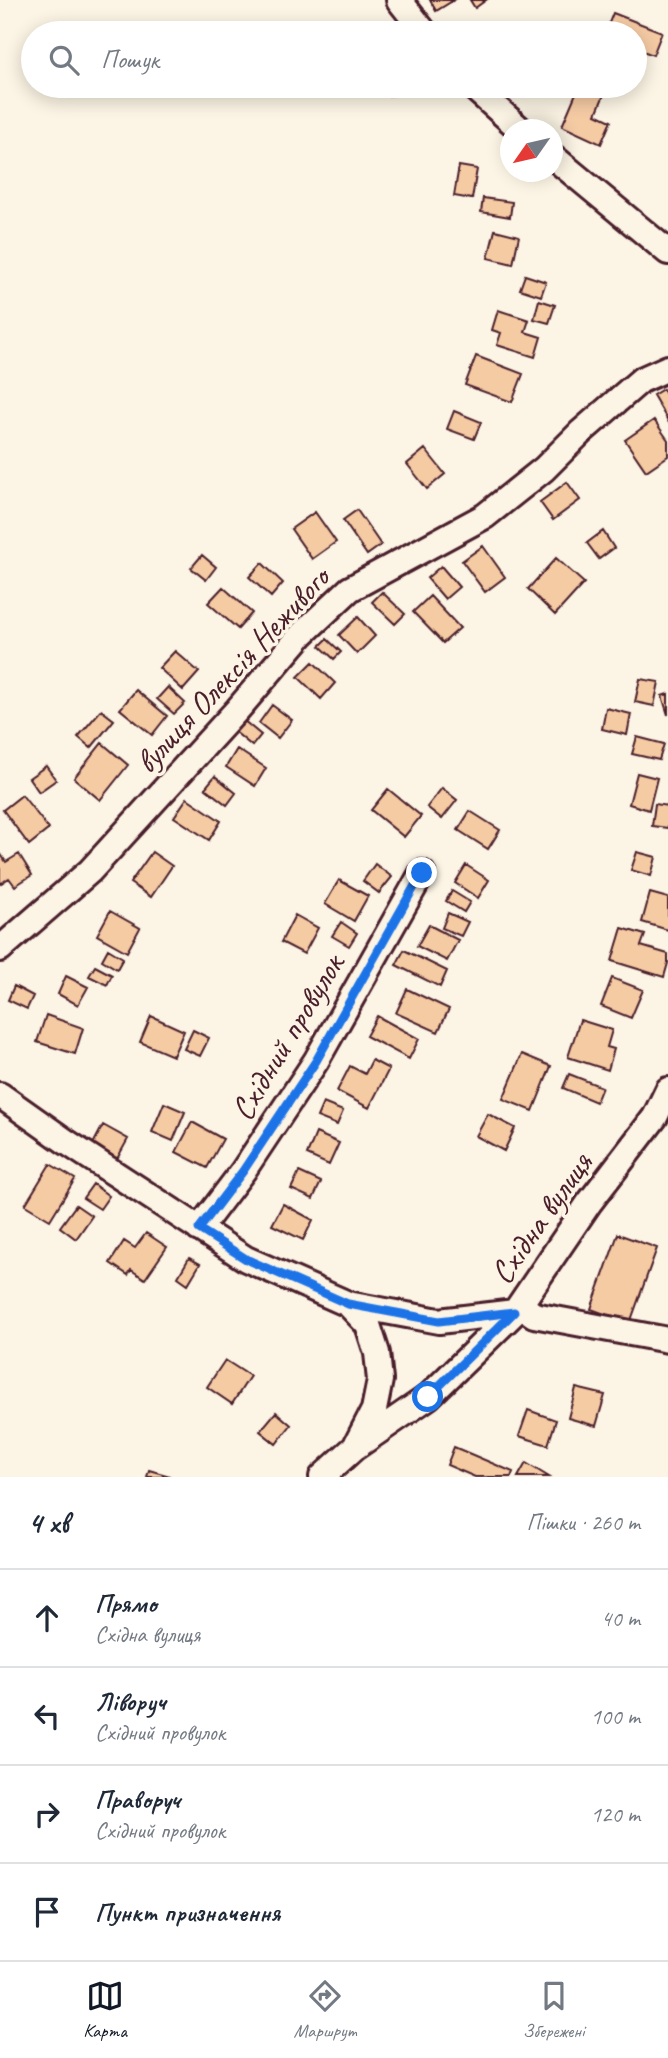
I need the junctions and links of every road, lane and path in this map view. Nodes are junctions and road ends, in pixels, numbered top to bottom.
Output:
1 (400, 0) edge
2 (416, 21) edge
3 (485, 98) edge
4 (509, 119) edge
5 (563, 165) edge
6 (668, 252) edge
7 (668, 368) edge
8 (422, 873) dead end
9 (0, 949) edge
10 (668, 1090) edge
11 (0, 1095) edge
12 (199, 1229) junction
13 (348, 1304) junction
14 (517, 1308) junction
15 (668, 1340) edge
16 (354, 1448) junction
17 (322, 1477) edge

1 - 2 street
3 - 4 street
5 - 6 street
7 - 9 street, вулиця Олексія Неживого
8 - 12 street, Східний провулок
10 - 14 street, Східна вулиця
11 - 12 street
12 - 13 street
13 - 14 street
13 - 16 street
14 - 15 street
14 - 16 street, Східна вулиця
16 - 17 street, Східна вулиця

